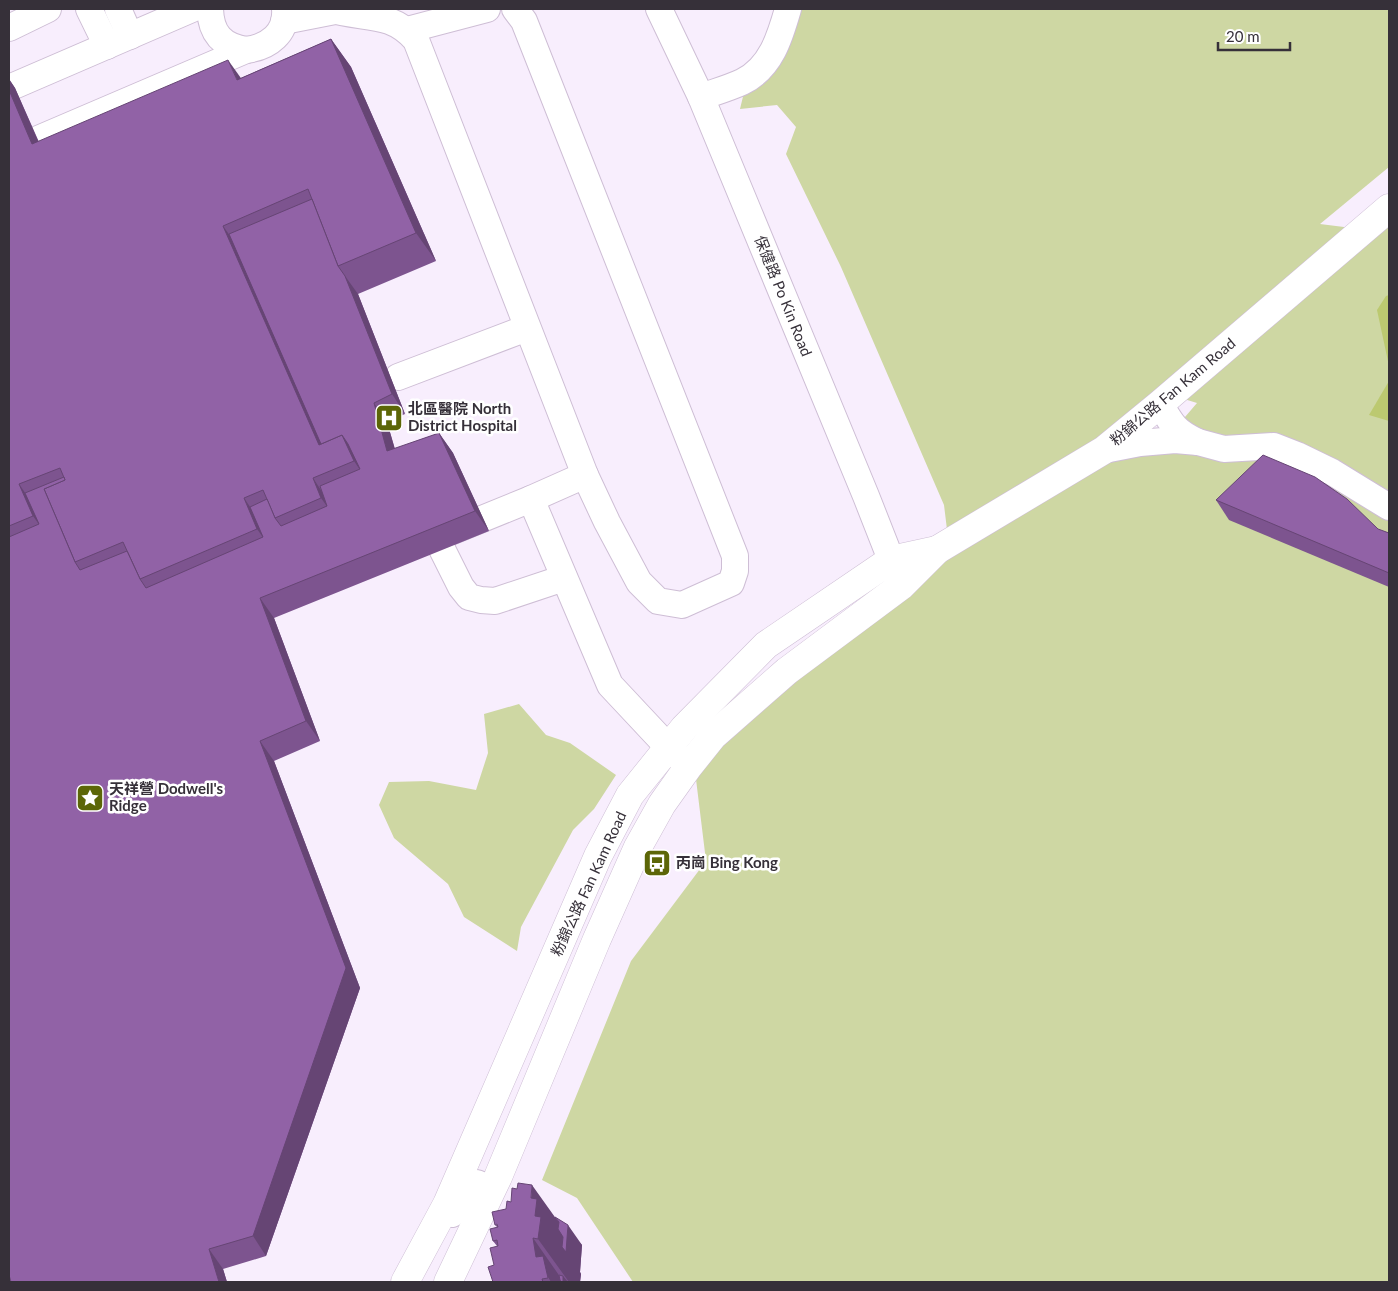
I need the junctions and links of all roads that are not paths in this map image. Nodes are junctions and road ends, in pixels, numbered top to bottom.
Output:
1 (48, 9) edge
2 (89, 9) edge
3 (118, 9) edge
4 (192, 9) edge
5 (210, 9) edge
6 (487, 9) edge
7 (515, 9) edge
8 (659, 9) edge
9 (788, 9) edge
10 (332, 10) edge
11 (284, 15) edge
12 (9, 28) edge
13 (407, 30) junction
14 (130, 36) junction
15 (107, 46) junction
16 (246, 50) junction
17 (9, 88) edge
18 (702, 97) junction
19 (38, 139) edge
20 (1389, 208) edge
21 (527, 328) junction
22 (398, 377) dead end
23 (1160, 404) junction
24 (1198, 442) junction
25 (1104, 450) junction
26 (585, 475) junction
27 (531, 499) junction
28 (1389, 508) edge
29 (1389, 526) edge
30 (436, 537) junction
31 (410, 547) edge
32 (937, 550) junction
33 (891, 560) junction
34 (564, 578) junction
35 (901, 586) junction
36 (669, 748) junction
37 (689, 766) junction
38 (492, 1190) junction
39 (410, 1274) edge
40 (448, 1282) edge

1 - 12 street
2 - 15 street
3 - 14 street
4 - 14 street
5 - 16 street
6 - 13 street
7 - 26 street
8 - 18 street, 保健路 Po Kin Road
9 - 18 street
10 - 11 street
10 - 13 street
11 - 16 street
13 - 21 street
14 - 15 street
15 - 17 street
16 - 19 street
18 - 33 street, 保健路 Po Kin Road
20 - 23 main road, 粉錦公路 Fan Kam Road
21 - 22 street
21 - 26 street
23 - 24 street
23 - 25 main road, 粉錦公路 Fan Kam Road
24 - 25 street
24 - 28 street
25 - 32 main road, 粉錦公路 Fan Kam Road
26 - 27 street
27 - 30 street
27 - 34 street
28 - 29 street
30 - 31 street
30 - 34 street
32 - 33 main road, 粉錦公路 Fan Kam Road
32 - 35 main road, 粉錦公路 Fan Kam Road
33 - 35 street, 保健路 Po Kin Road
33 - 36 main road, 粉錦公路 Fan Kam Road
34 - 36 street
35 - 37 main road, 粉錦公路 Fan Kam Road
36 - 37 street
36 - 39 main road, 粉錦公路 Fan Kam Road
37 - 38 main road, 粉錦公路 Fan Kam Road
38 - 39 street
38 - 40 main road, 粉錦公路 Fan Kam Road

